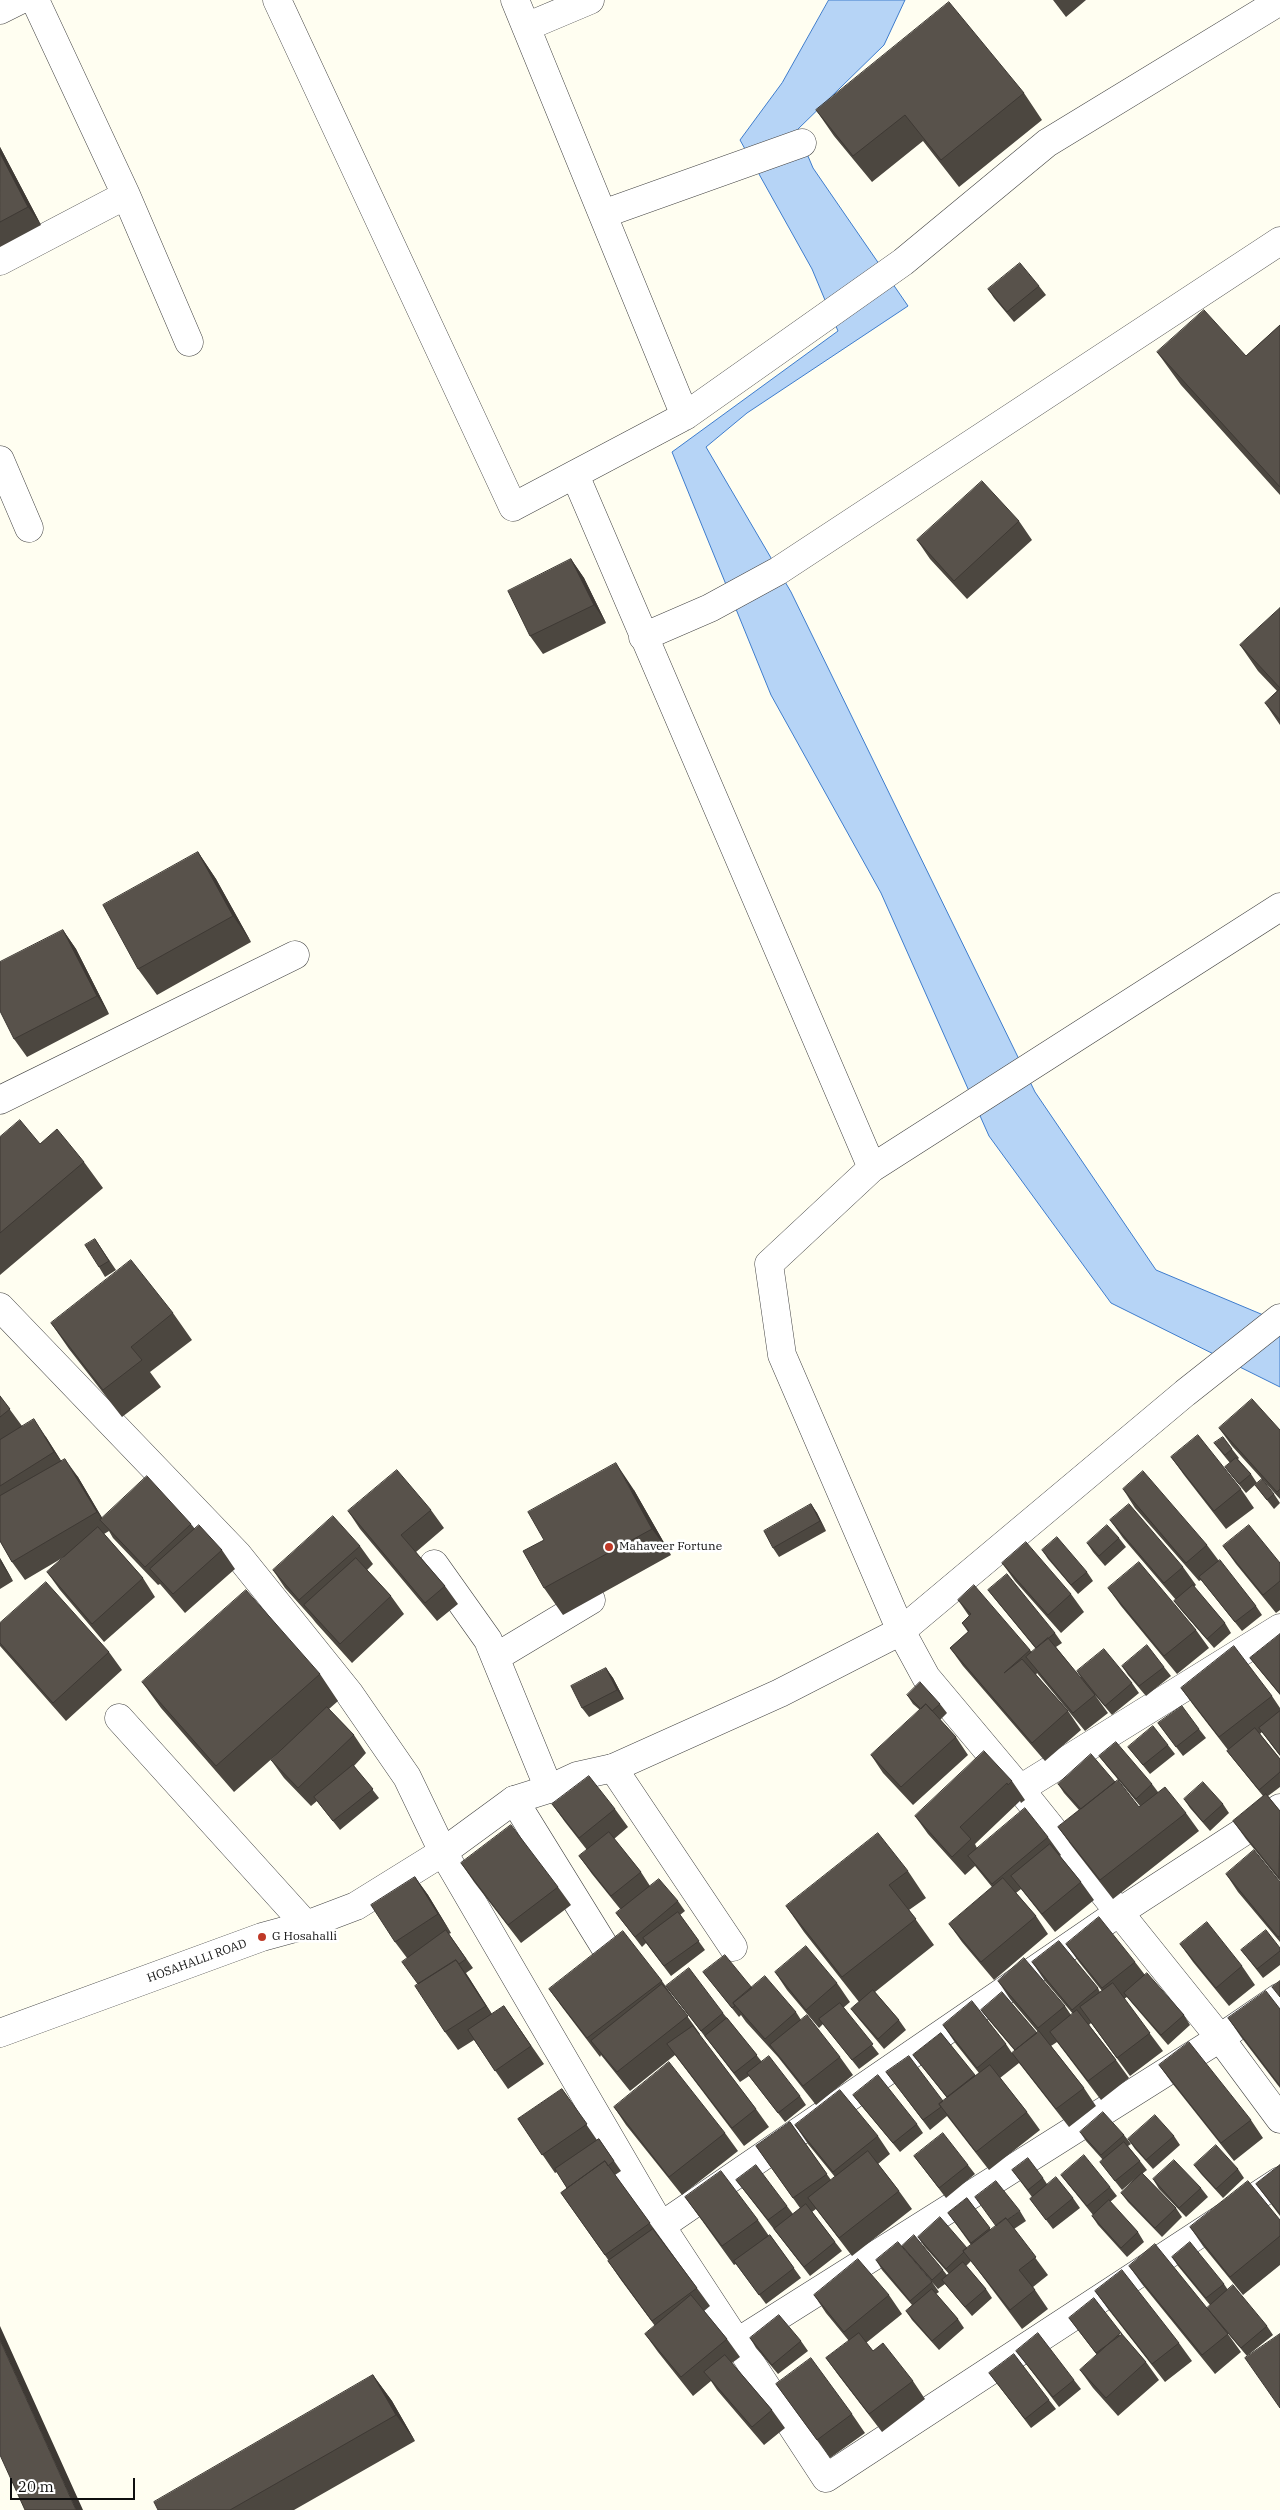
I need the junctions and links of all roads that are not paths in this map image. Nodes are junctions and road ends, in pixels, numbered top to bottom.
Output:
1 (20, 0) edge
2 (36, 0) edge
3 (277, 0) edge
4 (515, 0) edge
5 (590, 0) edge
6 (1280, 1) edge
7 (0, 10) edge
8 (526, 27) junction
9 (802, 143) dead end
10 (126, 195) junction
11 (603, 214) junction
12 (1280, 241) edge
13 (0, 261) edge
14 (189, 342) dead end
15 (686, 416) junction
16 (0, 460) edge
17 (575, 475) junction
18 (29, 528) dead end
19 (643, 637) junction
20 (1280, 907) edge
21 (295, 955) dead end
22 (0, 1100) edge
23 (872, 1168) junction
24 (0, 1307) edge
25 (1278, 1319) edge
26 (434, 1564) dead end
27 (591, 1600) dead end
28 (1280, 1628) edge
29 (901, 1631) junction
30 (496, 1657) junction
31 (119, 1718) dead end
32 (613, 1768) junction
33 (549, 1789) junction
34 (1020, 1789) junction
35 (514, 1800) junction
36 (1280, 1808) edge
37 (443, 1852) junction
38 (1118, 1913) junction
39 (306, 1925) junction
40 (732, 1947) dead end
41 (608, 1952) edge
42 (1280, 1997) edge
43 (0, 2033) edge
44 (1220, 2038) junction
45 (1280, 2119) edge
46 (1280, 2181) edge
47 (661, 2226) junction
48 (739, 2341) junction

1 - 7 street
2 - 10 street
3 - 17 street
4 - 8 street
5 - 8 street
6 - 15 street
8 - 11 street
9 - 11 street
10 - 13 street
10 - 14 street
11 - 15 street
12 - 19 street
15 - 17 street
16 - 18 street
17 - 19 street
19 - 23 street
20 - 23 street
21 - 22 street
23 - 29 street
24 - 37 street
25 - 29 street, HOSAHALLI ROAD
26 - 30 street
27 - 30 street
28 - 34 street
29 - 32 street, HOSAHALLI ROAD
29 - 34 street
30 - 33 street
31 - 39 street
32 - 33 street, HOSAHALLI ROAD
32 - 40 street
33 - 35 street, HOSAHALLI ROAD
34 - 38 street
35 - 37 street, HOSAHALLI ROAD
35 - 41 street
36 - 38 street
37 - 39 street, HOSAHALLI ROAD
37 - 47 street
38 - 44 street
38 - 47 street
39 - 43 street, HOSAHALLI ROAD
42 - 44 street
44 - 45 street
44 - 48 street
46 - 48 street
47 - 48 street

